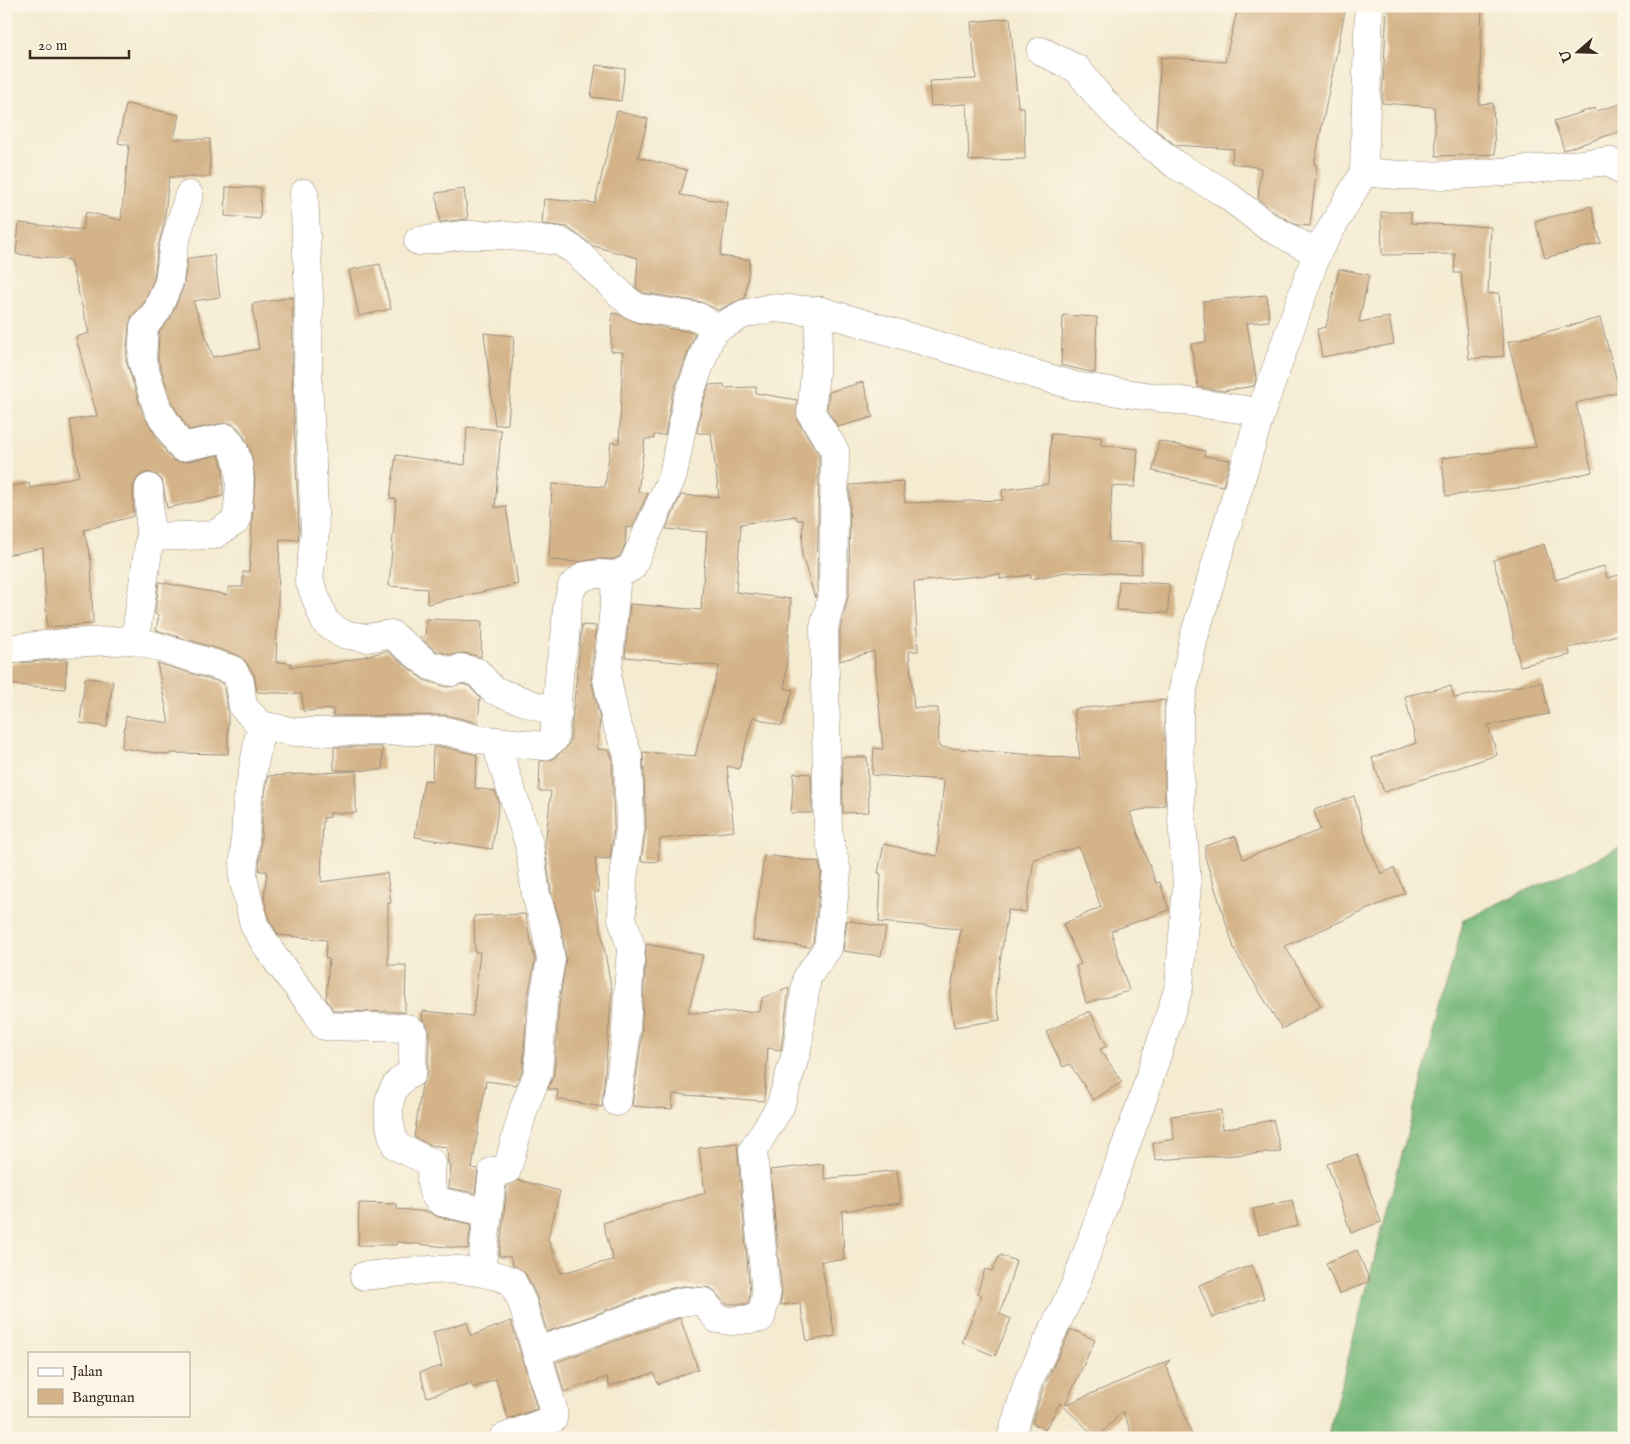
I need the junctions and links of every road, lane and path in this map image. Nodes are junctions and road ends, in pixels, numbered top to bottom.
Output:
1 (1369, 6) edge
2 (1041, 51) dead end
3 (1364, 172) junction
4 (1624, 172) edge
5 (304, 193) dead end
6 (189, 195) dead end
7 (418, 241) dead end
8 (1317, 253) junction
9 (821, 311) junction
10 (716, 329) junction
11 (1261, 412) junction
12 (149, 488) dead end
13 (150, 536) junction
14 (617, 576) junction
15 (135, 640) junction
16 (6, 649) edge
17 (558, 714) junction
18 (261, 725) junction
19 (495, 741) junction
20 (617, 1102) dead end
21 (486, 1212) junction
22 (481, 1271) junction
23 (364, 1276) dead end
24 (536, 1352) junction
25 (503, 1438) edge
26 (1011, 1438) edge

1 - 3 street
2 - 8 street
3 - 4 street
3 - 8 street
5 - 17 street
6 - 13 street
7 - 10 street
8 - 11 street
9 - 10 street
9 - 11 street
9 - 24 street
10 - 14 street
11 - 26 street
12 - 13 street
13 - 15 street
14 - 17 street
14 - 20 street
15 - 16 street
15 - 18 street
17 - 19 street
18 - 19 street
18 - 21 street
19 - 21 street
21 - 22 street
22 - 23 street
22 - 24 street
24 - 25 street

